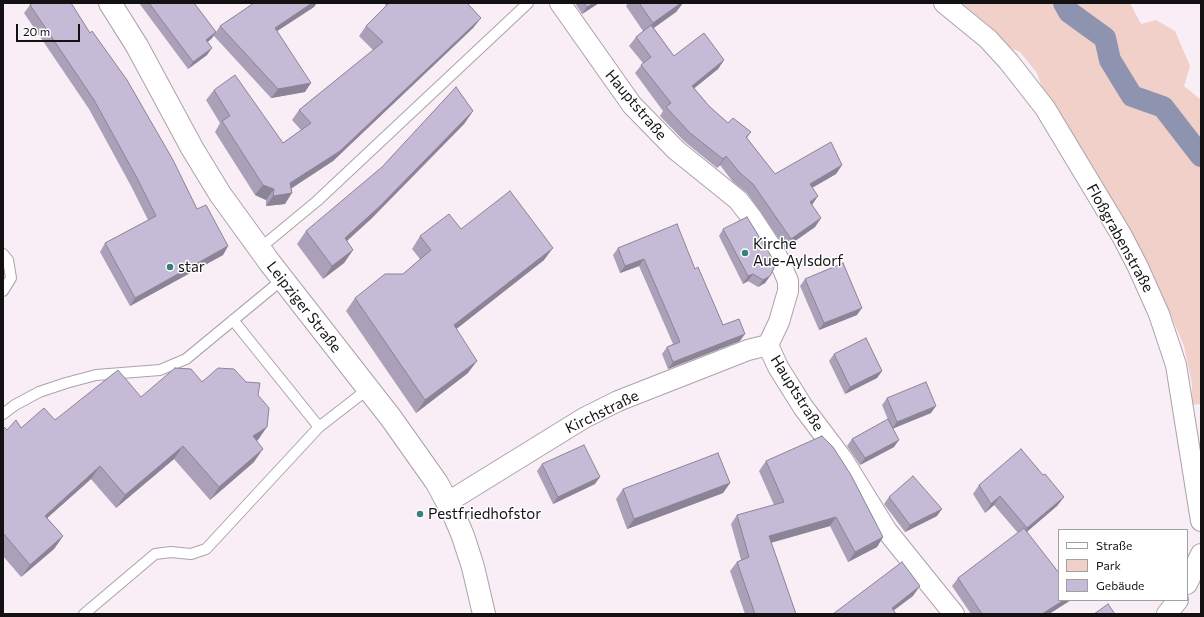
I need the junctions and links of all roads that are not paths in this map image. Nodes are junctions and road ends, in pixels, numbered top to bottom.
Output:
1 (110, 3) edge
2 (528, 3) edge
3 (560, 3) edge
4 (944, 3) edge
5 (260, 249) junction
6 (3, 254) edge
7 (283, 279) junction
8 (3, 291) edge
9 (233, 320) junction
10 (768, 345) junction
11 (368, 389) junction
12 (3, 414) edge
13 (319, 427) junction
14 (448, 502) junction
15 (1201, 521) edge
16 (1201, 554) edge
17 (1188, 582) edge
18 (84, 614) edge
19 (484, 614) edge
20 (954, 614) edge

1 - 5 street, Leipziger Straße
2 - 5 lane
3 - 10 street, Hauptstraße
4 - 15 street, Floßgrabenstraße
5 - 7 street, Leipziger Straße
6 - 8 lane
7 - 9 lane
7 - 11 street, Leipziger Straße
9 - 12 lane
9 - 13 lane
10 - 14 street, Kirchstraße
10 - 20 street, Hauptstraße
11 - 13 lane
11 - 14 street, Leipziger Straße
13 - 18 lane
14 - 19 street, Leipziger Straße
16 - 17 street

